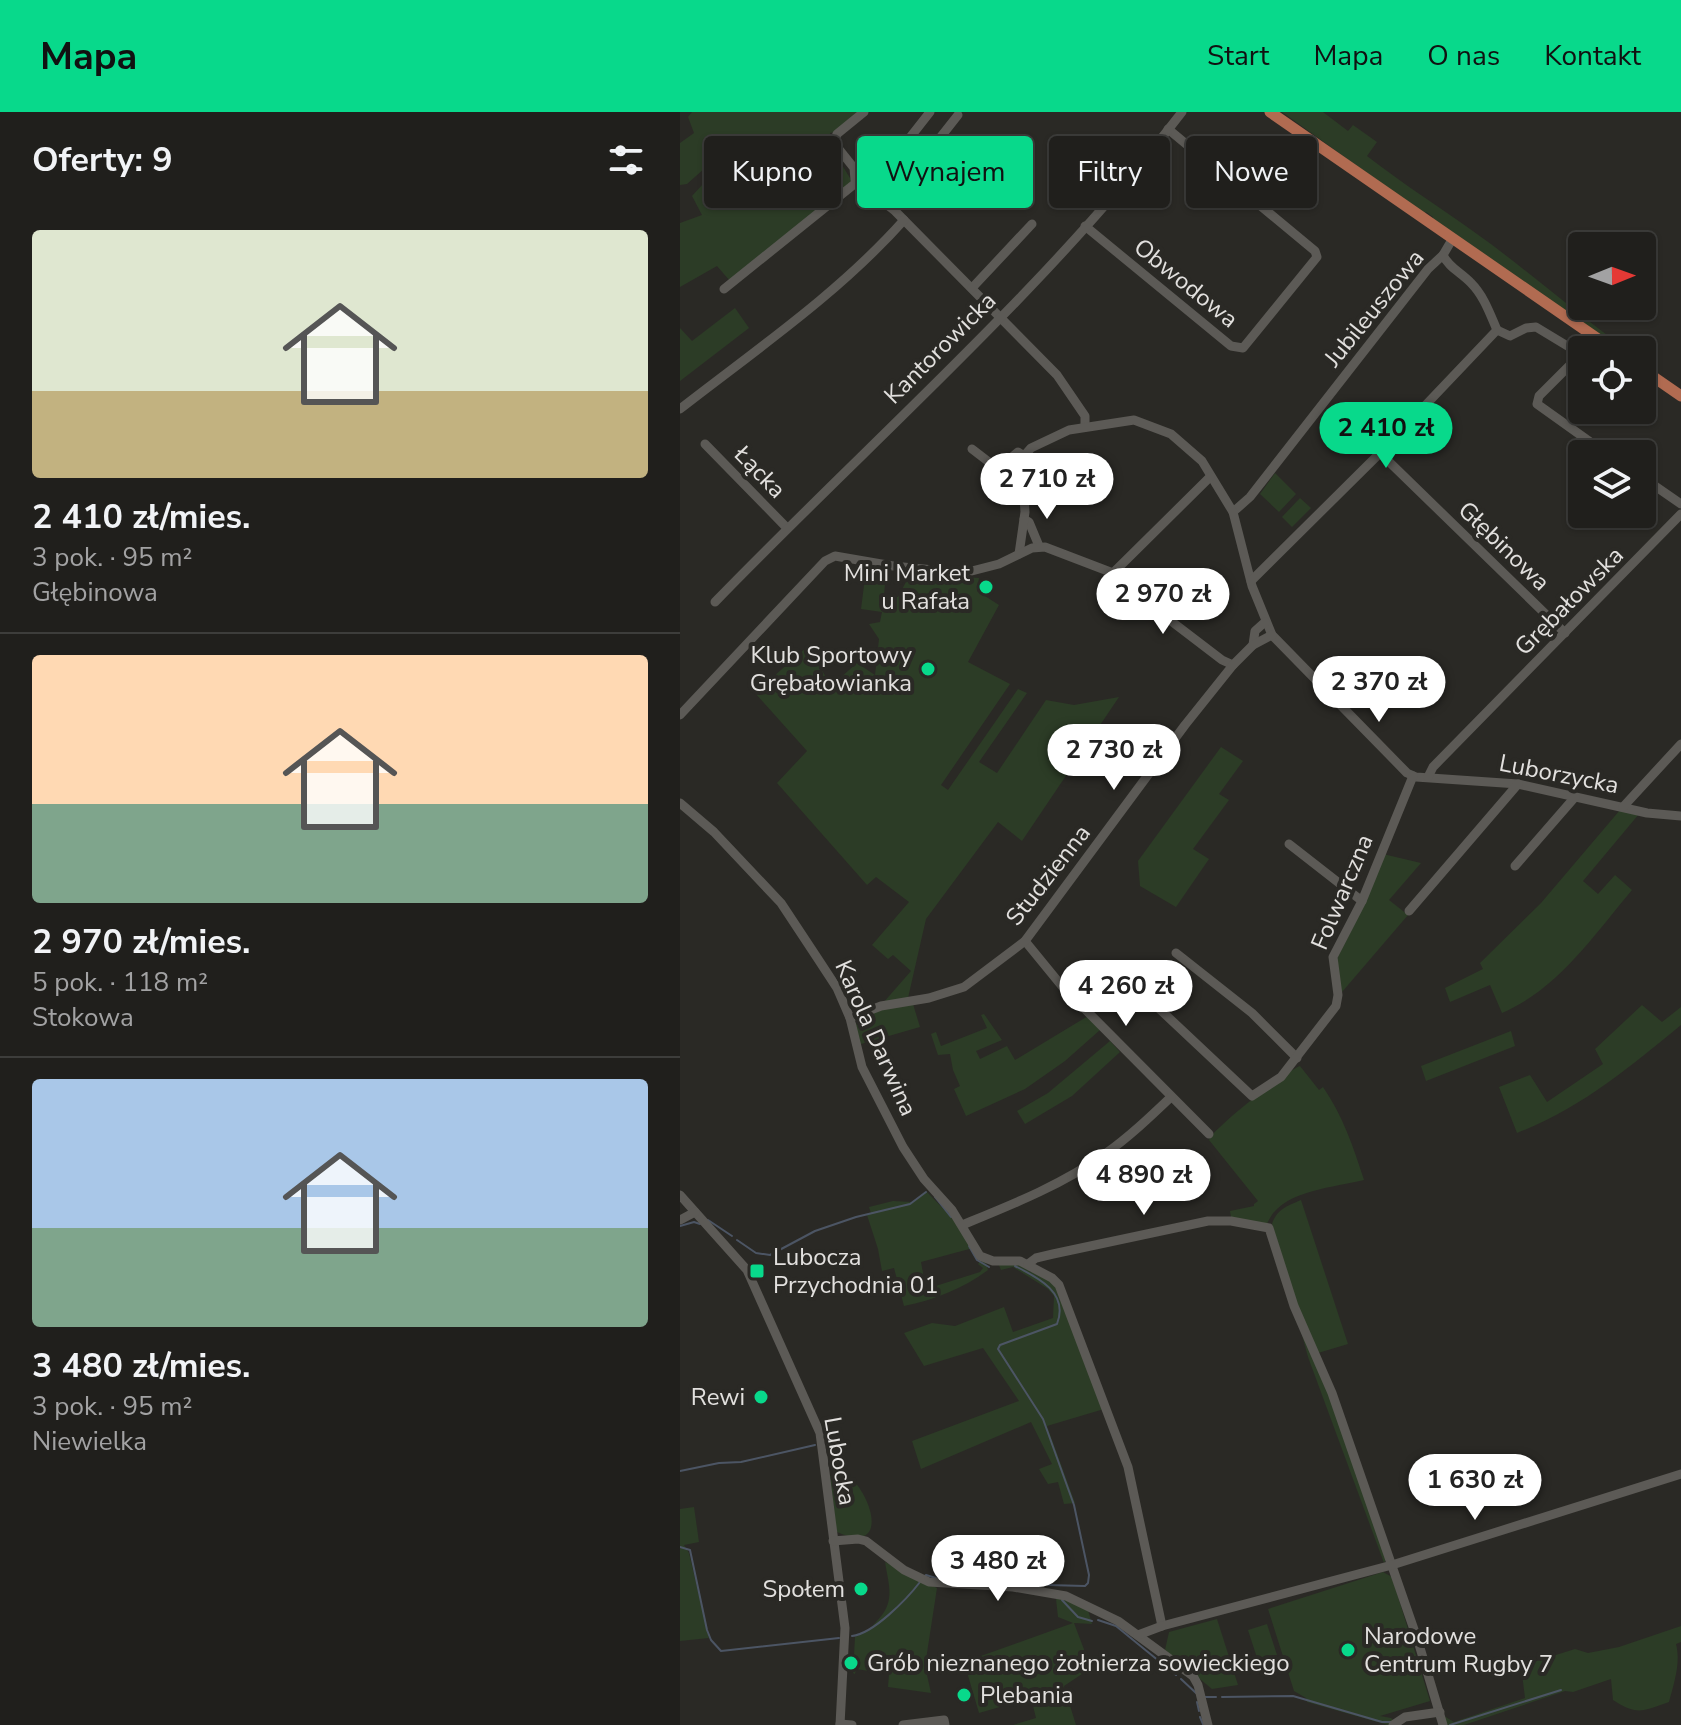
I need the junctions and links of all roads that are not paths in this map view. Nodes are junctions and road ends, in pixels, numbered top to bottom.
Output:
1 (864, 112) edge
2 (930, 112) edge
3 (1182, 112) edge
4 (1270, 112) edge
5 (958, 115) dead end
6 (1168, 129) junction
7 (911, 136) edge
8 (941, 136) edge
9 (857, 182) joint
10 (890, 208) edge
11 (904, 220) junction
12 (1032, 224) dead end
13 (1085, 226) junction
14 (1453, 238) junction
15 (1443, 255) junction
16 (972, 288) junction
17 (724, 289) dead end
18 (1002, 319) junction
19 (1497, 330) junction
20 (1594, 336) edge
21 (1656, 379) edge
22 (1681, 396) edge
23 (680, 409) edge
24 (1085, 427) junction
25 (1587, 440) edge
26 (705, 444) dead end
27 (972, 449) dead end
28 (1380, 453) junction
29 (1024, 456) junction
30 (1210, 477) junction
31 (1656, 487) edge
32 (1681, 504) edge
33 (1233, 512) junction
34 (1681, 514) edge
35 (1024, 519) junction
36 (787, 528) junction
37 (1039, 546) junction
38 (1019, 554) junction
39 (1113, 573) junction
40 (1251, 581) junction
41 (715, 602) dead end
42 (1265, 622) junction
43 (1565, 633) junction
44 (1272, 635) junction
45 (1253, 645) junction
46 (1233, 665) junction
47 (680, 715) edge
48 (1681, 744) edge
49 (1413, 776) junction
50 (1428, 777) junction
51 (1518, 784) junction
52 (1575, 797) junction
53 (680, 803) edge
54 (1623, 807) junction
55 (1681, 816) edge
56 (1289, 844) dead end
57 (1515, 866) dead end
58 (1362, 901) junction
59 (1409, 911) dead end
60 (1025, 941) junction
61 (1176, 953) dead end
62 (1152, 1002) dead end
63 (850, 1018) junction
64 (1297, 1058) junction
65 (1171, 1097) junction
66 (1209, 1134) dead end
67 (680, 1195) edge
68 (695, 1212) junction
69 (680, 1220) edge
70 (962, 1225) junction
71 (1028, 1264) junction
72 (1681, 1474) edge
73 (833, 1541) junction
74 (1392, 1565) junction
75 (1162, 1626) junction
76 (1138, 1635) junction
77 (1440, 1712) junction
78 (944, 1723) edge
79 (840, 1724) edge
80 (852, 1725) edge
81 (903, 1725) edge
82 (1208, 1725) edge
83 (1393, 1725) edge
84 (1443, 1725) edge

1 - 9 street
2 - 7 street
3 - 6 street, Kantorowicka
4 - 14 main road
5 - 8 street
6 - 13 street, Kantorowicka
6 - 13 street, Obwodowa
9 - 17 street
10 - 11 street
11 - 16 street
11 - 23 street
12 - 16 street
13 - 18 street, Kantorowicka
14 - 15 street, Jubileuszowa
14 - 20 main road
15 - 19 street
15 - 33 street, Jubileuszowa
16 - 18 street
18 - 24 street
18 - 36 street, Kantorowicka
19 - 25 street
19 - 28 street
21 - 22 main road
24 - 29 street
24 - 30 street
26 - 36 street, Łącka
27 - 29 street
28 - 40 street
28 - 43 street, Głębinowa
29 - 35 street
30 - 33 street
30 - 39 street
31 - 32 street
33 - 40 street
34 - 43 street, Grębałowska
35 - 37 street
35 - 38 street
36 - 41 street, Kantorowicka
37 - 38 street
37 - 39 street
38 - 47 street
39 - 46 street
40 - 42 street
42 - 44 street
42 - 45 street, Studzienna
43 - 50 street, Grębałowska
44 - 45 street, Studzienna
44 - 49 street
45 - 46 street, Studzienna
46 - 60 street, Studzienna
48 - 54 street
49 - 50 street
49 - 58 street, Folwarczna
50 - 51 street, Luborzycka
51 - 52 street, Luborzycka
51 - 59 street
52 - 54 street, Luborzycka
52 - 57 street
53 - 63 street, Karola Darwina
54 - 55 street, Luborzycka
56 - 58 street
58 - 64 street, Folwarczna
60 - 63 street, Studzienna
60 - 65 street
61 - 64 street
62 - 64 street, Folwarczna
63 - 70 street, Karola Darwina
65 - 66 street
65 - 70 street
67 - 68 street, Lubocka
68 - 69 street
68 - 73 street, Lubocka
70 - 71 street, Karola Darwina
71 - 74 street
71 - 75 street
72 - 74 street
73 - 76 street
73 - 79 street, Lubocka
74 - 75 street
74 - 77 street
75 - 76 street
76 - 82 street
77 - 83 street
77 - 84 street
78 - 81 street
79 - 80 street

